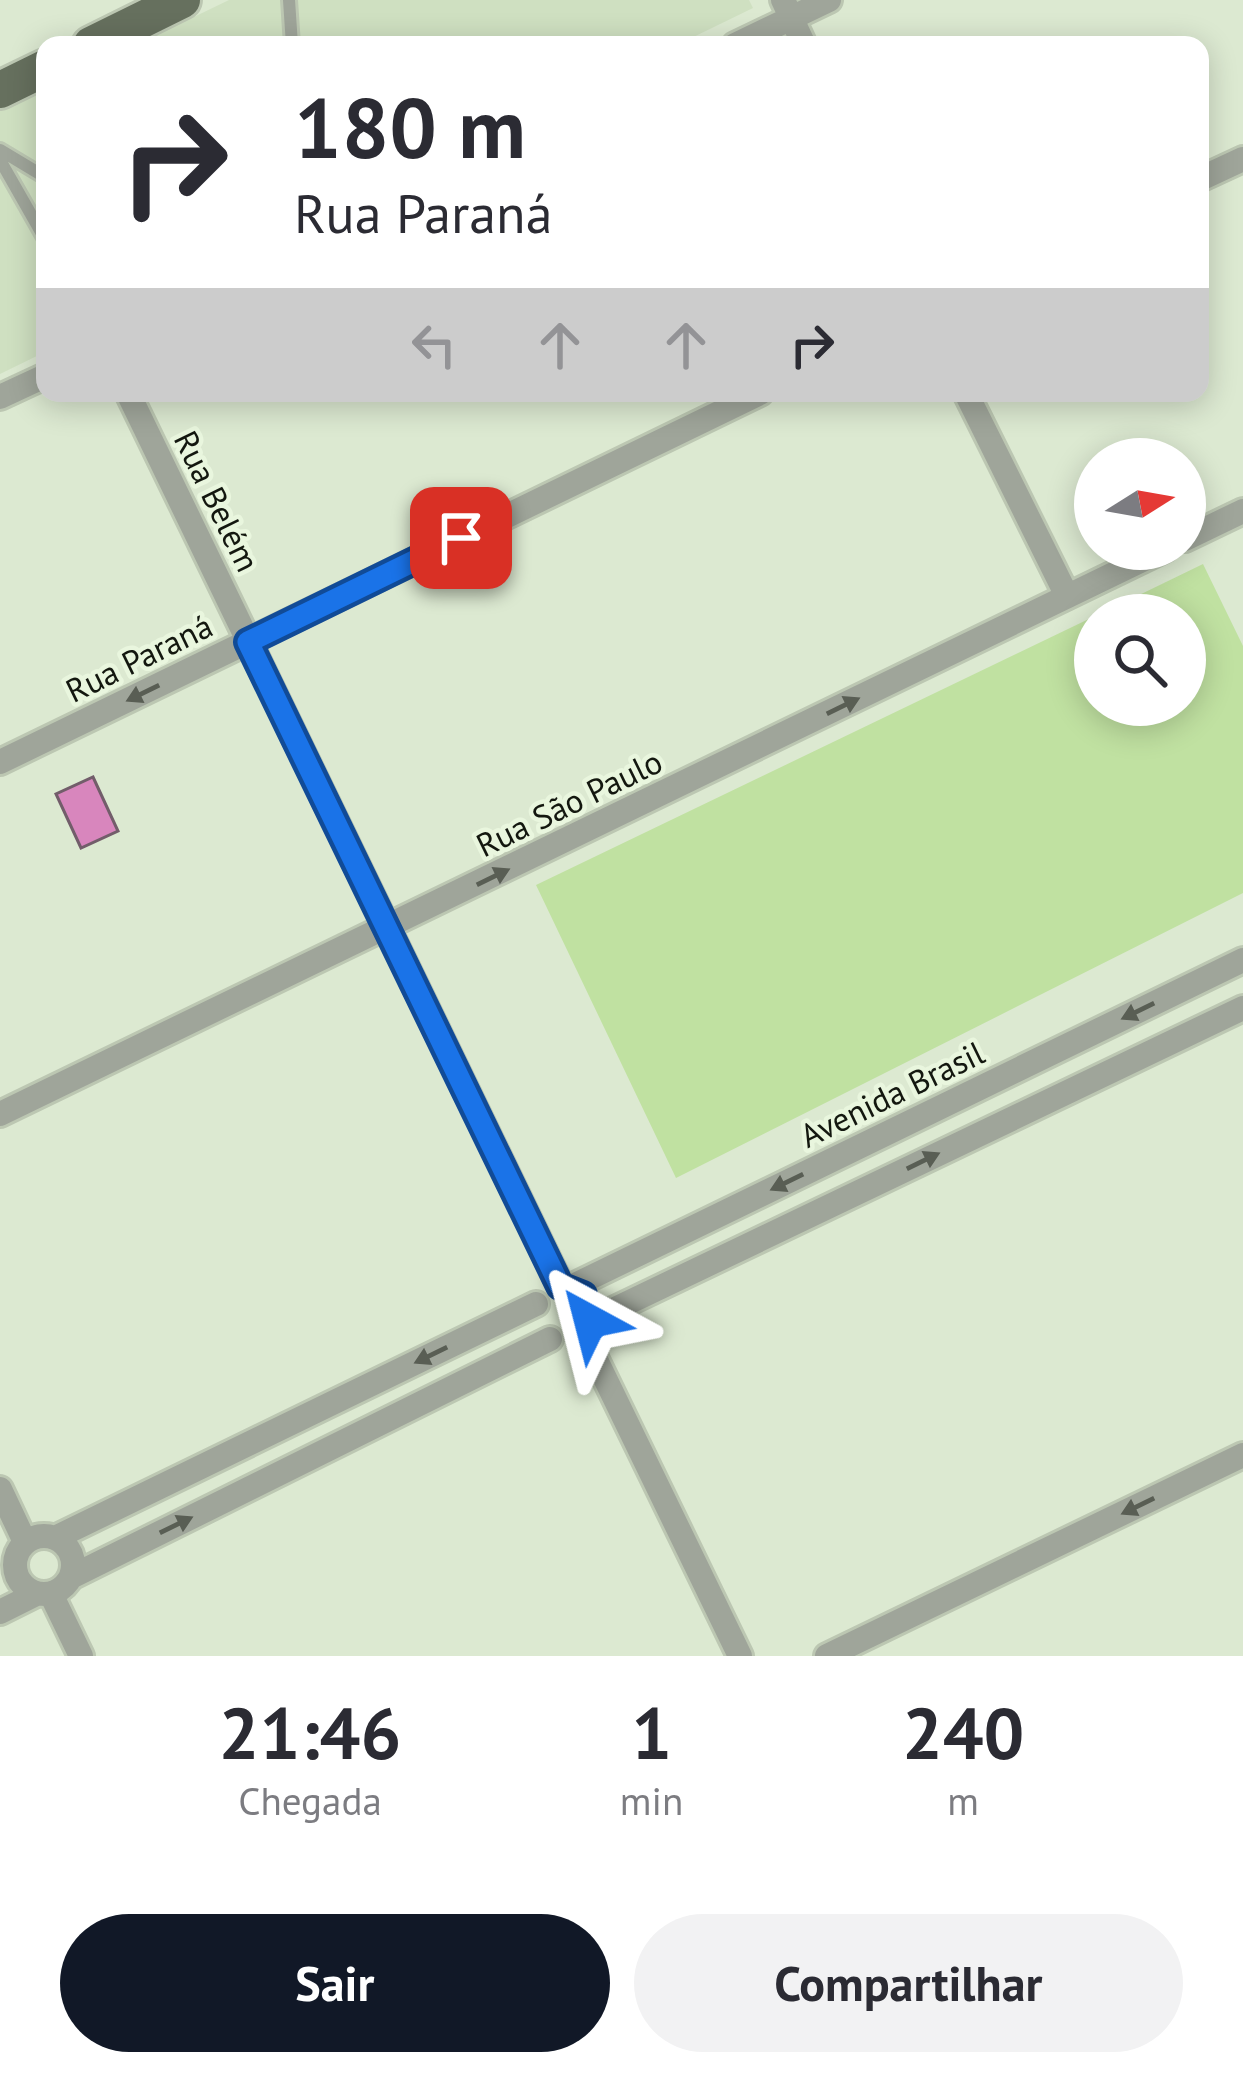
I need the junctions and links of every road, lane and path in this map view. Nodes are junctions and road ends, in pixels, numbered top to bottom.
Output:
1 (182, 0) edge
2 (290, 0) edge
3 (829, 0) edge
4 (787, 9) edge
5 (109, 36) edge
6 (292, 36) edge
7 (748, 36) edge
8 (36, 72) edge
9 (0, 90) edge
10 (0, 150) edge
11 (1243, 159) edge
12 (0, 160) edge
13 (36, 172) edge
14 (1209, 175) edge
15 (36, 223) edge
16 (36, 380) edge
17 (0, 397) edge
18 (132, 402) edge
19 (741, 402) edge
20 (970, 402) edge
21 (1243, 511) edge
22 (1206, 529) edge
23 (1121, 570) edge
24 (1067, 596) junction
25 (248, 642) junction
26 (0, 762) edge
27 (387, 928) junction
28 (1240, 969) edge
29 (1243, 1008) edge
30 (0, 1114) edge
31 (566, 1287) junction
32 (536, 1304) junction
33 (586, 1327) junction
34 (550, 1340) junction
35 (1243, 1455) edge
36 (0, 1490) edge
37 (55, 1538) junction
38 (14, 1554) edge
39 (71, 1576) junction
40 (44, 1594) junction
41 (0, 1612) edge
42 (81, 1656) edge
43 (740, 1656) edge
44 (827, 1656) edge

1 - 5 main road
2 - 6 lane
3 - 4 street
4 - 7 street
8 - 9 main road
10 - 13 lane
11 - 14 street
12 - 15 lane
16 - 17 street
18 - 25 street, Rua Belém
19 - 25 street, Rua Paraná
20 - 24 street
21 - 22 street
23 - 24 street, Rua São Paulo
27 -> 24 street, Rua São Paulo
25 -> 26 street, Rua Paraná
25 - 27 street, Rua Belém
27 - 30 street, Rua São Paulo
27 - 31 street, Rua Belém
28 -> 31 street, Avenida Brasil
33 -> 29 street
31 - 32 street, Avenida Brasil
31 - 33 street
32 - 34 street
32 -> 37 street, Avenida Brasil
33 - 34 street
33 - 43 street
39 -> 34 street
35 -> 44 street
36 - 38 street
37 - 38 street, Avenida Brasil
37 - 39 street
38 - 40 street
39 - 40 street
40 - 41 street
40 - 42 street

